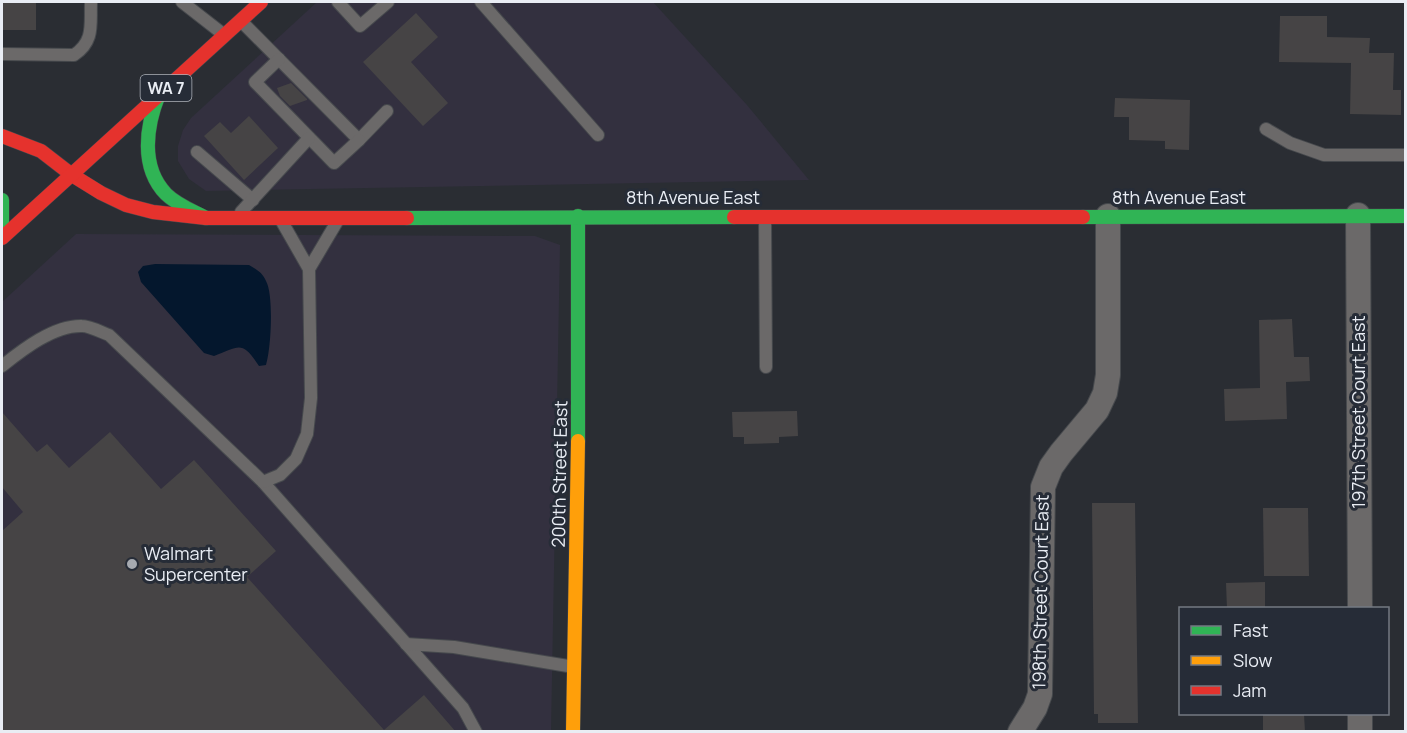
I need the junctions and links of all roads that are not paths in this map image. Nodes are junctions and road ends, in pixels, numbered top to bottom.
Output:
1 (91, 2) edge
2 (182, 2) edge
3 (261, 2) edge
4 (338, 2) edge
5 (387, 2) edge
6 (481, 2) edge
7 (240, 20) junction
8 (224, 35) junction
9 (2, 54) edge
10 (279, 59) junction
11 (159, 94) junction
12 (387, 111) dead end
13 (1266, 129) dead end
14 (598, 135) dead end
15 (2, 136) edge
16 (309, 138) junction
17 (358, 140) junction
18 (197, 152) dead end
19 (1406, 156) edge
20 (72, 175) junction
21 (2, 200) edge
22 (253, 200) junction
23 (578, 216) junction
24 (765, 216) junction
25 (1108, 216) junction
26 (1358, 216) junction
27 (1406, 216) edge
28 (206, 218) junction
29 (237, 218) junction
30 (280, 218) junction
31 (339, 218) junction
32 (2, 222) edge
33 (2, 238) edge
34 (309, 268) junction
35 (2, 366) edge
36 (766, 367) dead end
37 (263, 482) junction
38 (1360, 607) edge
39 (406, 644) junction
40 (574, 668) junction
41 (1360, 715) edge
42 (476, 732) edge
43 (573, 732) edge
44 (1020, 732) edge
45 (1360, 732) edge

1 - 9 lane
2 - 8 lane
3 - 7 street, WA 7
4 - 5 lane
6 - 14 lane
7 - 8 street, WA 7
7 - 10 lane
8 - 11 street, WA 7
10 - 16 lane
10 - 17 lane
11 - 20 street, WA 7
11 - 28 street
12 - 17 lane
13 - 19 lane
15 - 20 street, 8th Avenue East
16 - 17 lane
16 - 22 lane
18 - 22 lane
20 - 28 street, 8th Avenue East
20 - 33 street, WA 7
21 - 32 street
22 - 29 lane
23 - 24 street, 8th Avenue East
23 - 31 street, 8th Avenue East
23 - 40 street, 200th Street East
24 - 25 street, 8th Avenue East
24 - 36 lane
25 - 26 street, 8th Avenue East
25 - 44 street, 198th Street Court East
26 - 27 street, 8th Avenue East
26 - 38 street, 197th Street Court East
28 - 29 street, 8th Avenue East
29 - 30 street, 8th Avenue East
30 - 31 street, 8th Avenue East
30 - 34 lane
31 - 34 lane
34 - 37 lane
35 - 37 lane
37 - 39 lane
39 - 40 lane
39 - 42 lane
40 - 43 street, 200th Street East
41 - 45 street

